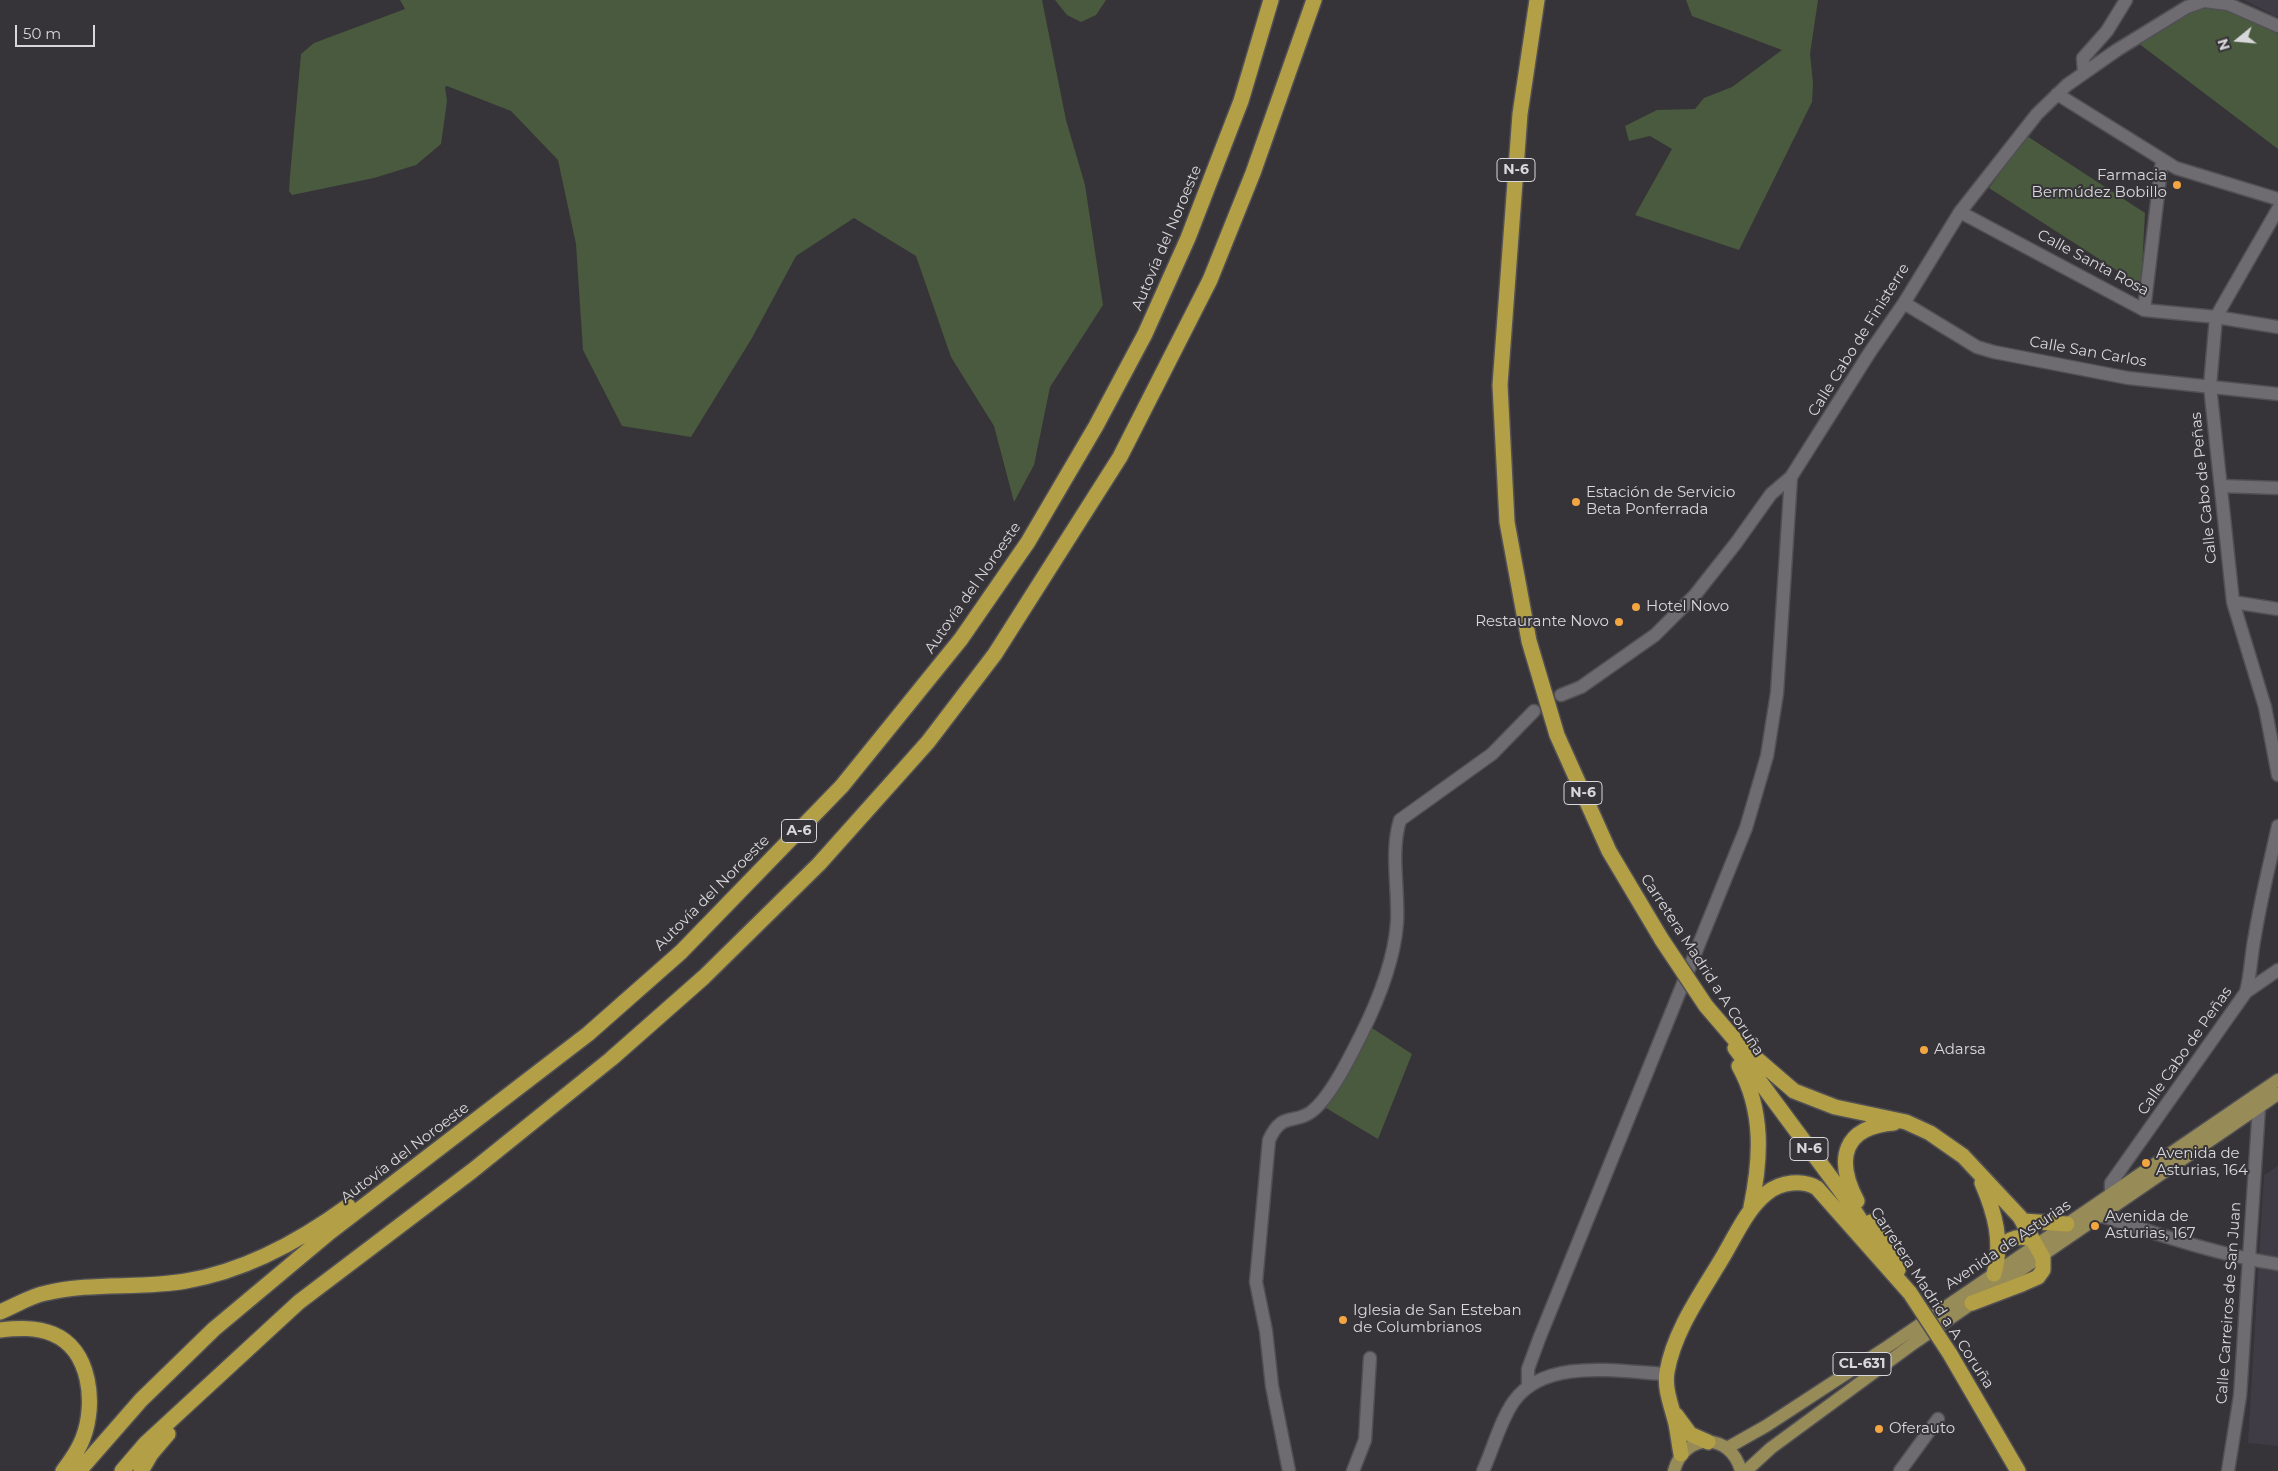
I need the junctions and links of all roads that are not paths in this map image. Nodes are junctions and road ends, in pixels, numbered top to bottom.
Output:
1 (1271, 0) edge
2 (1314, 0) edge
3 (1537, 0) edge
4 (2126, 0) edge
5 (2278, 26) edge
6 (2084, 72) junction
7 (2057, 94) junction
8 (2162, 161) junction
9 (2278, 199) edge
10 (2278, 209) edge
11 (1960, 212) junction
12 (1904, 303) junction
13 (2144, 310) junction
14 (2216, 317) junction
15 (2278, 326) edge
16 (2210, 386) junction
17 (2278, 394) edge
18 (1791, 477) junction
19 (2221, 486) junction
20 (2278, 488) edge
21 (2233, 602) junction
22 (2278, 609) edge
23 (1561, 695) dead end
24 (1534, 711) dead end
25 (2278, 774) edge
26 (2278, 826) edge
27 (2278, 970) edge
28 (657, 971) junction
29 (2246, 992) junction
30 (1706, 1006) junction
31 (2278, 1080) edge
32 (2278, 1094) edge
33 (2259, 1107) junction
34 (1906, 1122) junction
35 (472, 1171) junction
36 (1979, 1175) junction
37 (2111, 1195) junction
38 (1751, 1207) junction
39 (2099, 1215) junction
40 (2023, 1221) junction
41 (2067, 1224) junction
42 (2037, 1246) junction
43 (1999, 1249) junction
44 (2250, 1260) junction
45 (2278, 1264) edge
46 (1994, 1274) junction
47 (1910, 1293) junction
48 (1972, 1303) joint
49 (0, 1312) edge
50 (0, 1330) edge
51 (1370, 1358) dead end
52 (1666, 1374) junction
53 (1528, 1387) junction
54 (1672, 1408) junction
55 (1938, 1419) dead end
56 (1708, 1442) junction
57 (1727, 1448) junction
58 (1681, 1454) junction
59 (63, 1471) edge
60 (79, 1471) edge
61 (122, 1471) edge
62 (141, 1471) edge
63 (1290, 1471) edge
64 (1353, 1471) edge
65 (1483, 1471) edge
66 (1674, 1471) edge
67 (1741, 1471) edge
68 (1746, 1471) edge
69 (1900, 1471) edge
70 (2018, 1471) edge
71 (2228, 1471) edge

1 - 28 highway, Autovía del Noroeste / A-6
2 - 35 highway, A-6
3 - 30 highway, Carretera Madrid a A Coruña / N-6, bridge
4 - 6 street
5 - 6 street, Calle Cabo de Finisterre
6 - 7 street, Calle Cabo de Finisterre
7 - 8 street
7 - 11 street, Calle Cabo de Finisterre
8 - 9 street
8 - 13 street
10 - 14 street, Calle Cabo de Peñas
11 - 12 street, Calle Cabo de Finisterre
11 - 13 street, Calle Santa Rosa
12 - 16 street, Calle San Carlos
12 - 18 street, Calle Cabo de Finisterre
13 - 14 street, Calle Santa Rosa
14 - 15 street, Calle Santa Rosa
14 - 16 street, Calle Cabo de Peñas
16 - 17 street, Calle San Carlos
16 - 19 street, Calle Cabo de Peñas
18 - 23 street, Calle Cabo de Finisterre
18 - 53 street
19 - 20 street
19 - 21 street, Calle Cabo de Peñas
21 - 22 street
21 - 25 street, Calle Cabo de Peñas
24 - 63 street
26 - 29 street, Calle Cabo de Peñas
27 - 29 street
28 - 49 highway
28 - 60 highway, Autovía del Noroeste / A-6
29 - 37 street, Calle Cabo de Peñas
30 - 34 highway
30 - 38 highway
30 - 47 highway, Carretera Madrid a A Coruña / N-6
31 - 37 main road, Avenida de Asturias
32 - 33 main road, Avenida de Asturias
33 - 39 main road, Avenida de Asturias
33 - 44 street, Calle Carreiros de San Juan
34 - 36 highway
34 - 47 highway
35 - 61 highway, A-6
35 - 62 highway
36 - 40 highway
36 - 43 highway
37 - 41 main road, Avenida de Asturias
38 - 47 highway
38 - 52 highway
39 - 42 main road, Avenida de Asturias
39 - 44 street
40 - 41 highway
40 - 42 highway
41 - 42 main road, Avenida de Asturias
42 - 43 highway
42 - 46 main road, Avenida de Asturias
42 - 48 highway
43 - 46 highway
44 - 45 street
44 - 71 street, Calle Carreiros de San Juan
46 - 57 main road, Avenida de Asturias / CL-631
47 - 70 highway, Carretera Madrid a A Coruña / N-6, bridge
48 - 68 main road, Avenida de Asturias / CL-631
50 - 59 highway
51 - 64 street
52 - 53 street
52 - 54 highway
53 - 65 street
54 - 56 highway
54 - 58 highway
55 - 69 street
56 - 57 main road
56 - 58 main road
57 - 67 main road
58 - 66 main road

